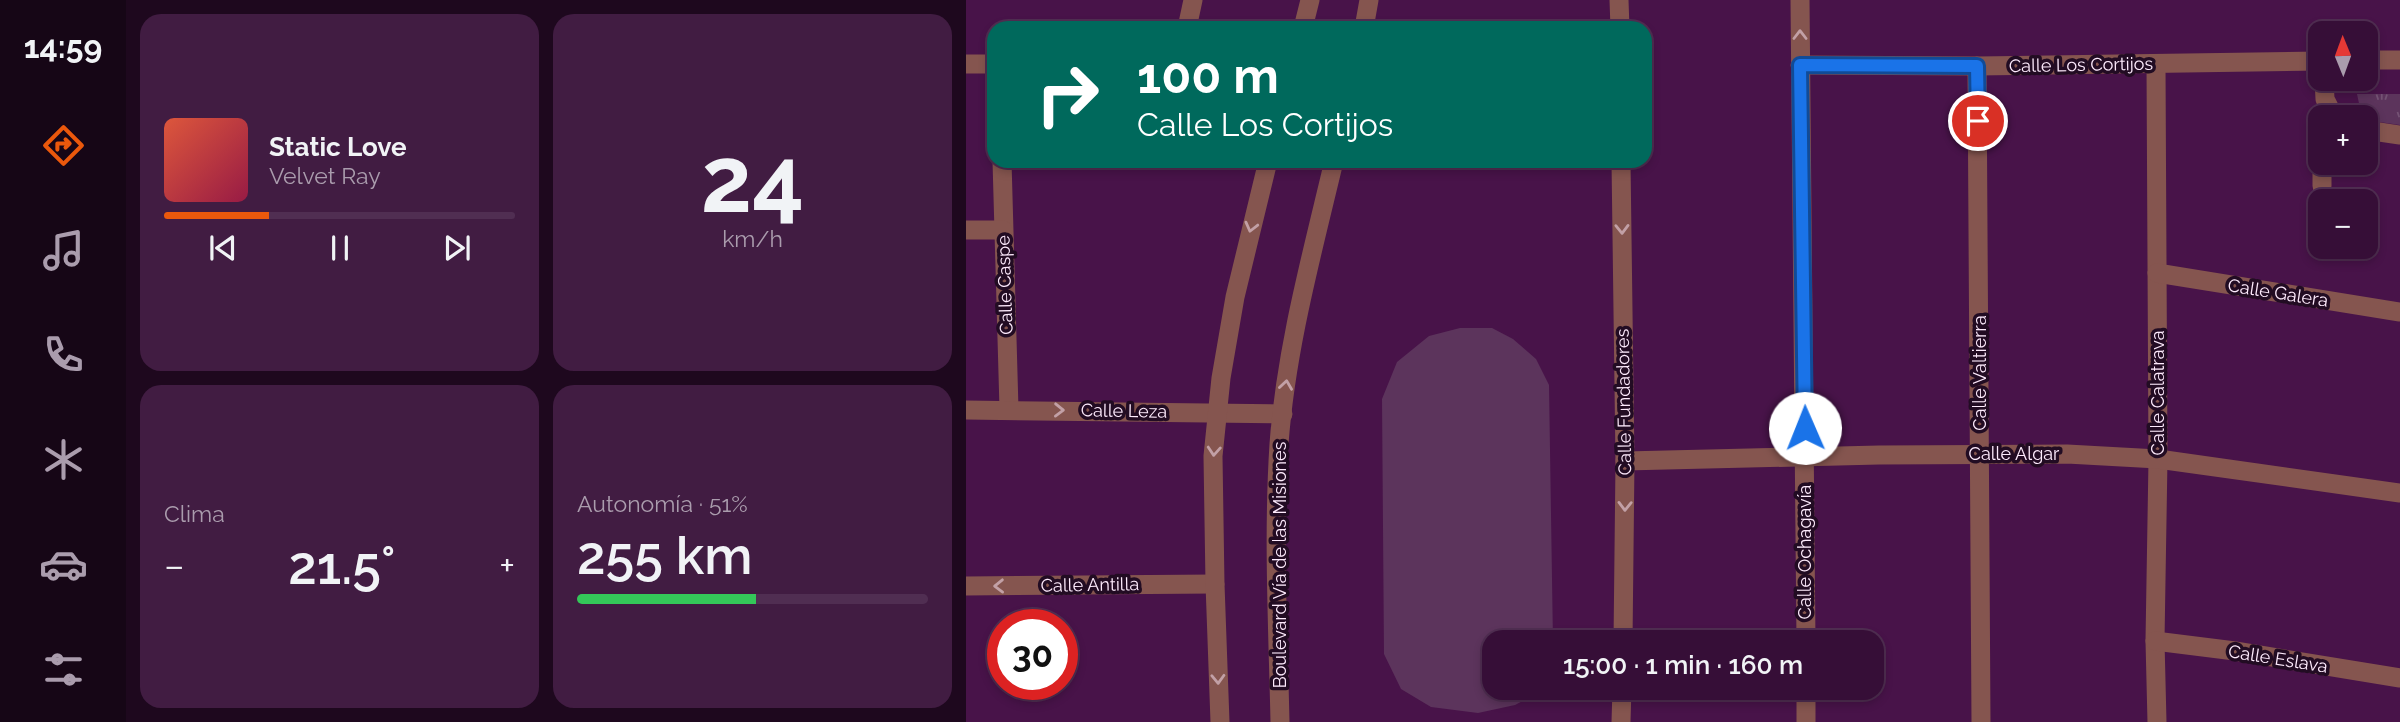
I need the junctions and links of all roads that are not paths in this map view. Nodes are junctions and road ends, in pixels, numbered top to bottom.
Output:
1 (1193, 0) edge
2 (1310, 0) edge
3 (1369, 0) edge
4 (1619, 0) edge
5 (1800, 0) edge
6 (1188, 21) edge
7 (1305, 21) edge
8 (1365, 21) edge
9 (1620, 21) edge
10 (2378, 60) edge
11 (2400, 60) edge
12 (2308, 61) edge
13 (966, 64) edge
14 (987, 64) edge
15 (2156, 64) junction
16 (1800, 65) junction
17 (1977, 66) junction
18 (2378, 132) edge
19 (2400, 135) edge
20 (1002, 168) edge
21 (1266, 168) edge
22 (1332, 168) edge
23 (1621, 168) edge
24 (2322, 175) edge
25 (2322, 186) dead end
26 (966, 230) edge
27 (1003, 230) junction
28 (2157, 273) junction
29 (2400, 312) edge
30 (1009, 409) junction
31 (966, 410) edge
32 (1218, 412) junction
33 (1283, 414) junction
34 (1981, 454) junction
35 (1805, 456) junction
36 (2158, 458) junction
37 (1625, 461) junction
38 (2400, 493) edge
39 (1214, 584) junction
40 (966, 586) edge
41 (1623, 630) edge
42 (1806, 630) edge
43 (2155, 641) junction
44 (2400, 678) edge
45 (1622, 700) edge
46 (1806, 700) edge
47 (1220, 722) edge
48 (1280, 722) edge
49 (1622, 722) edge
50 (1806, 722) edge
51 (1981, 722) edge
52 (2157, 722) edge

1 - 6 street
2 - 7 street
3 - 8 street
4 - 9 street
16 -> 5 street, Calle Ochagavía
10 - 11 street
12 - 15 street, Calle Los Cortijos
13 - 14 street
15 - 17 street, Calle Los Cortijos
15 - 28 street, Calle Calatrava
16 - 17 street, Calle Los Cortijos
16 - 35 street, Calle Ochagavía
17 - 34 street, Calle Valtierra
18 - 19 street
20 - 27 street, Calle Caspe
21 -> 32 street
33 -> 22 street, Boulevard Vía de las Misiones
23 -> 37 street, Calle Fundadores
24 - 25 street
26 - 27 street
27 - 30 street, Calle Caspe
28 - 29 street, Calle Galera
28 - 36 street, Calle Calatrava
30 - 31 street, Calle Leza
30 -> 32 street, Calle Leza
32 - 33 street, Calle Leza
32 -> 39 street
33 - 48 street, Boulevard Vía de las Misiones
34 - 35 street, Calle Algar
34 - 36 street, Calle Algar
34 - 51 street, Calle Valtierra
35 - 37 street, Calle Algar
35 - 42 street, Calle Ochagavía
36 - 38 street, Calle Algar
36 - 43 street, Calle Calatrava
37 -> 41 street, Calle Fundadores
39 -> 40 street, Calle Antilla
39 -> 47 street
43 - 44 street, Calle Eslava
43 - 52 street, Calle Calatrava
45 - 49 street
46 - 50 street

